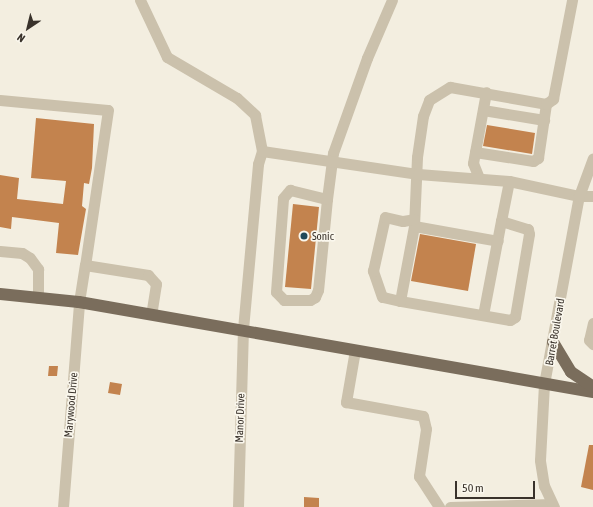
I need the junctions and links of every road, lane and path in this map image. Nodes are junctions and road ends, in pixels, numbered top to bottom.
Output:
1 (140, 0) edge
2 (392, 0) edge
3 (572, 0) edge
4 (486, 92) junction
5 (0, 100) edge
6 (546, 104) junction
7 (483, 110) junction
8 (544, 120) junction
9 (262, 151) junction
10 (475, 152) junction
11 (593, 158) edge
12 (332, 162) junction
13 (418, 174) junction
14 (479, 178) junction
15 (509, 181) junction
16 (579, 196) junction
17 (593, 196) edge
18 (327, 199) junction
19 (501, 221) junction
20 (414, 223) junction
21 (498, 241) junction
22 (0, 251) edge
23 (85, 265) junction
24 (0, 294) edge
25 (38, 298) junction
26 (400, 301) junction
27 (80, 302) junction
28 (151, 314) junction
29 (483, 316) junction
30 (593, 323) edge
31 (243, 329) junction
32 (553, 342) junction
33 (593, 344) edge
34 (355, 350) junction
35 (544, 384) junction
36 (593, 387) edge
37 (593, 392) edge
38 (552, 506) edge
39 (63, 507) edge
40 (238, 507) edge
41 (439, 507) edge
42 (450, 507) edge

1 - 9 street
2 - 12 street
3 - 6 street
4 - 6 street
4 - 7 street
4 - 13 street
5 - 23 street, Marywood Drive
6 - 8 street
7 - 8 street
7 - 10 street
8 - 10 street
9 - 12 street
9 - 31 street, Manor Drive
10 - 14 street
11 - 16 street, Barret Boulevard
12 - 13 street
12 - 18 street
13 - 14 street
13 - 20 street
14 - 15 street
15 - 16 street
15 - 19 street
16 - 17 street
16 - 32 street, Barret Boulevard
18 - 18 street
19 - 21 street
19 - 29 street
20 - 21 street
20 - 26 street
20 - 26 street
21 - 29 street
22 - 25 street
23 - 27 street, Marywood Drive
23 - 28 street
24 - 25 main road
25 - 27 main road
26 - 29 street
27 - 28 main road
27 - 39 street, Marywood Drive
28 - 31 main road
30 - 33 street
31 - 34 main road
31 - 40 street, Manor Drive
32 - 35 street, Barret Boulevard
32 - 36 main road
34 - 35 main road
34 - 41 street
35 - 37 main road
35 - 38 street, Barret Boulevard
38 - 42 street

